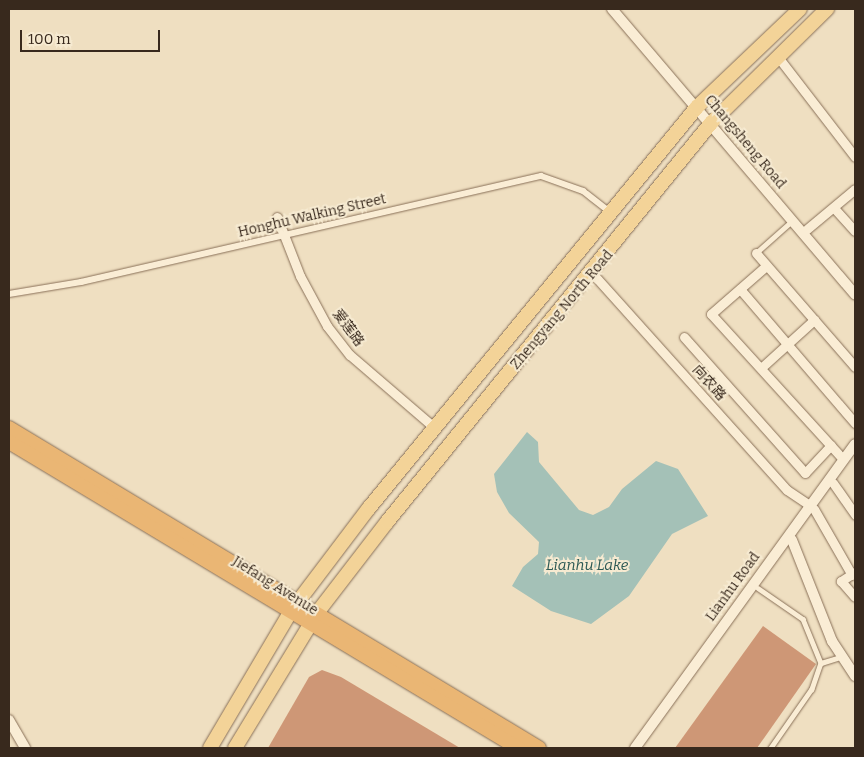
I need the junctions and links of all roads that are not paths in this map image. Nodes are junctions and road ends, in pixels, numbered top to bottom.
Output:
1 (612, 9) edge
2 (620, 9) edge
3 (800, 9) edge
4 (826, 9) edge
5 (778, 57) junction
6 (700, 105) junction
7 (713, 121) junction
8 (855, 157) edge
9 (855, 189) edge
10 (834, 208) junction
11 (612, 214) junction
12 (277, 217) dead end
13 (792, 220) junction
14 (807, 229) junction
15 (855, 232) edge
16 (284, 235) junction
17 (756, 253) joint
18 (766, 266) junction
19 (593, 274) junction
20 (855, 286) edge
21 (740, 289) junction
22 (9, 294) edge
23 (855, 295) edge
24 (814, 320) junction
25 (684, 337) dead end
26 (787, 345) junction
27 (855, 367) edge
28 (761, 368) junction
29 (854, 420) edge
30 (9, 428) edge
31 (435, 428) junction
32 (9, 442) edge
33 (855, 444) edge
34 (831, 446) junction
35 (855, 454) edge
36 (843, 460) junction
37 (833, 483) junction
38 (812, 507) junction
39 (855, 515) edge
40 (792, 540) junction
41 (854, 574) edge
42 (758, 588) junction
43 (855, 597) edge
44 (295, 606) junction
45 (314, 618) junction
46 (841, 657) junction
47 (821, 662) junction
48 (855, 676) edge
49 (9, 720) edge
50 (9, 731) edge
51 (19, 748) edge
52 (25, 748) edge
53 (210, 748) edge
54 (235, 748) edge
55 (518, 748) edge
56 (539, 748) edge
57 (635, 748) edge
58 (643, 748) edge
59 (771, 748) edge

1 - 6 street, Changsheng Road
2 - 6 street, Changsheng Road
3 - 6 main road, Zhengyang North Road
4 - 5 main road, Zhengyang North Road
5 - 7 main road, Zhengyang North Road
5 - 8 street
6 - 7 street, Changsheng Road
6 - 11 main road, Zhengyang North Road
7 - 13 street, Changsheng Road
7 - 14 street, Changsheng Road
7 - 19 main road, Zhengyang North Road
9 - 10 street
10 - 14 street
10 - 15 street
11 - 16 street, Honghu Walking Street
11 - 31 main road, Zhengyang North Road
12 - 16 street, 爱莲路
13 - 17 lane
13 - 23 street, Changsheng Road
14 - 20 street, Changsheng Road
16 - 22 street, Honghu Walking Street
16 - 31 street, 爱莲路
17 - 18 street
18 - 21 street
18 - 24 street
19 - 38 street, 向农路
19 - 45 main road, Zhengyang North Road
21 - 26 street
21 - 28 street
24 - 26 street
24 - 27 street
25 - 34 street
26 - 28 street
26 - 29 street
28 - 34 street
30 - 44 highway, Jiefang Avenue
31 - 44 main road, Zhengyang North Road
32 - 44 highway, Jiefang Avenue
33 - 36 street, Lianhu Road
34 - 36 street
35 - 37 street, Lianhu Road
36 - 38 street, Lianhu Road
37 - 38 street, Lianhu Road
37 - 39 street
38 - 40 street, Lianhu Road
38 - 41 street
38 - 57 street, Lianhu Road
40 - 42 street, Lianhu Road
40 - 46 street
41 - 43 street
42 - 47 lane
42 - 58 street, Lianhu Road
44 - 45 highway, Jiefang Avenue
44 - 53 main road, Zhengyang North Road
45 - 54 main road, Zhengyang North Road
45 - 55 highway, Jiefang Avenue
45 - 56 highway, Jiefang Avenue
46 - 47 lane
46 - 48 street
47 - 59 lane
49 - 52 street
50 - 51 street

